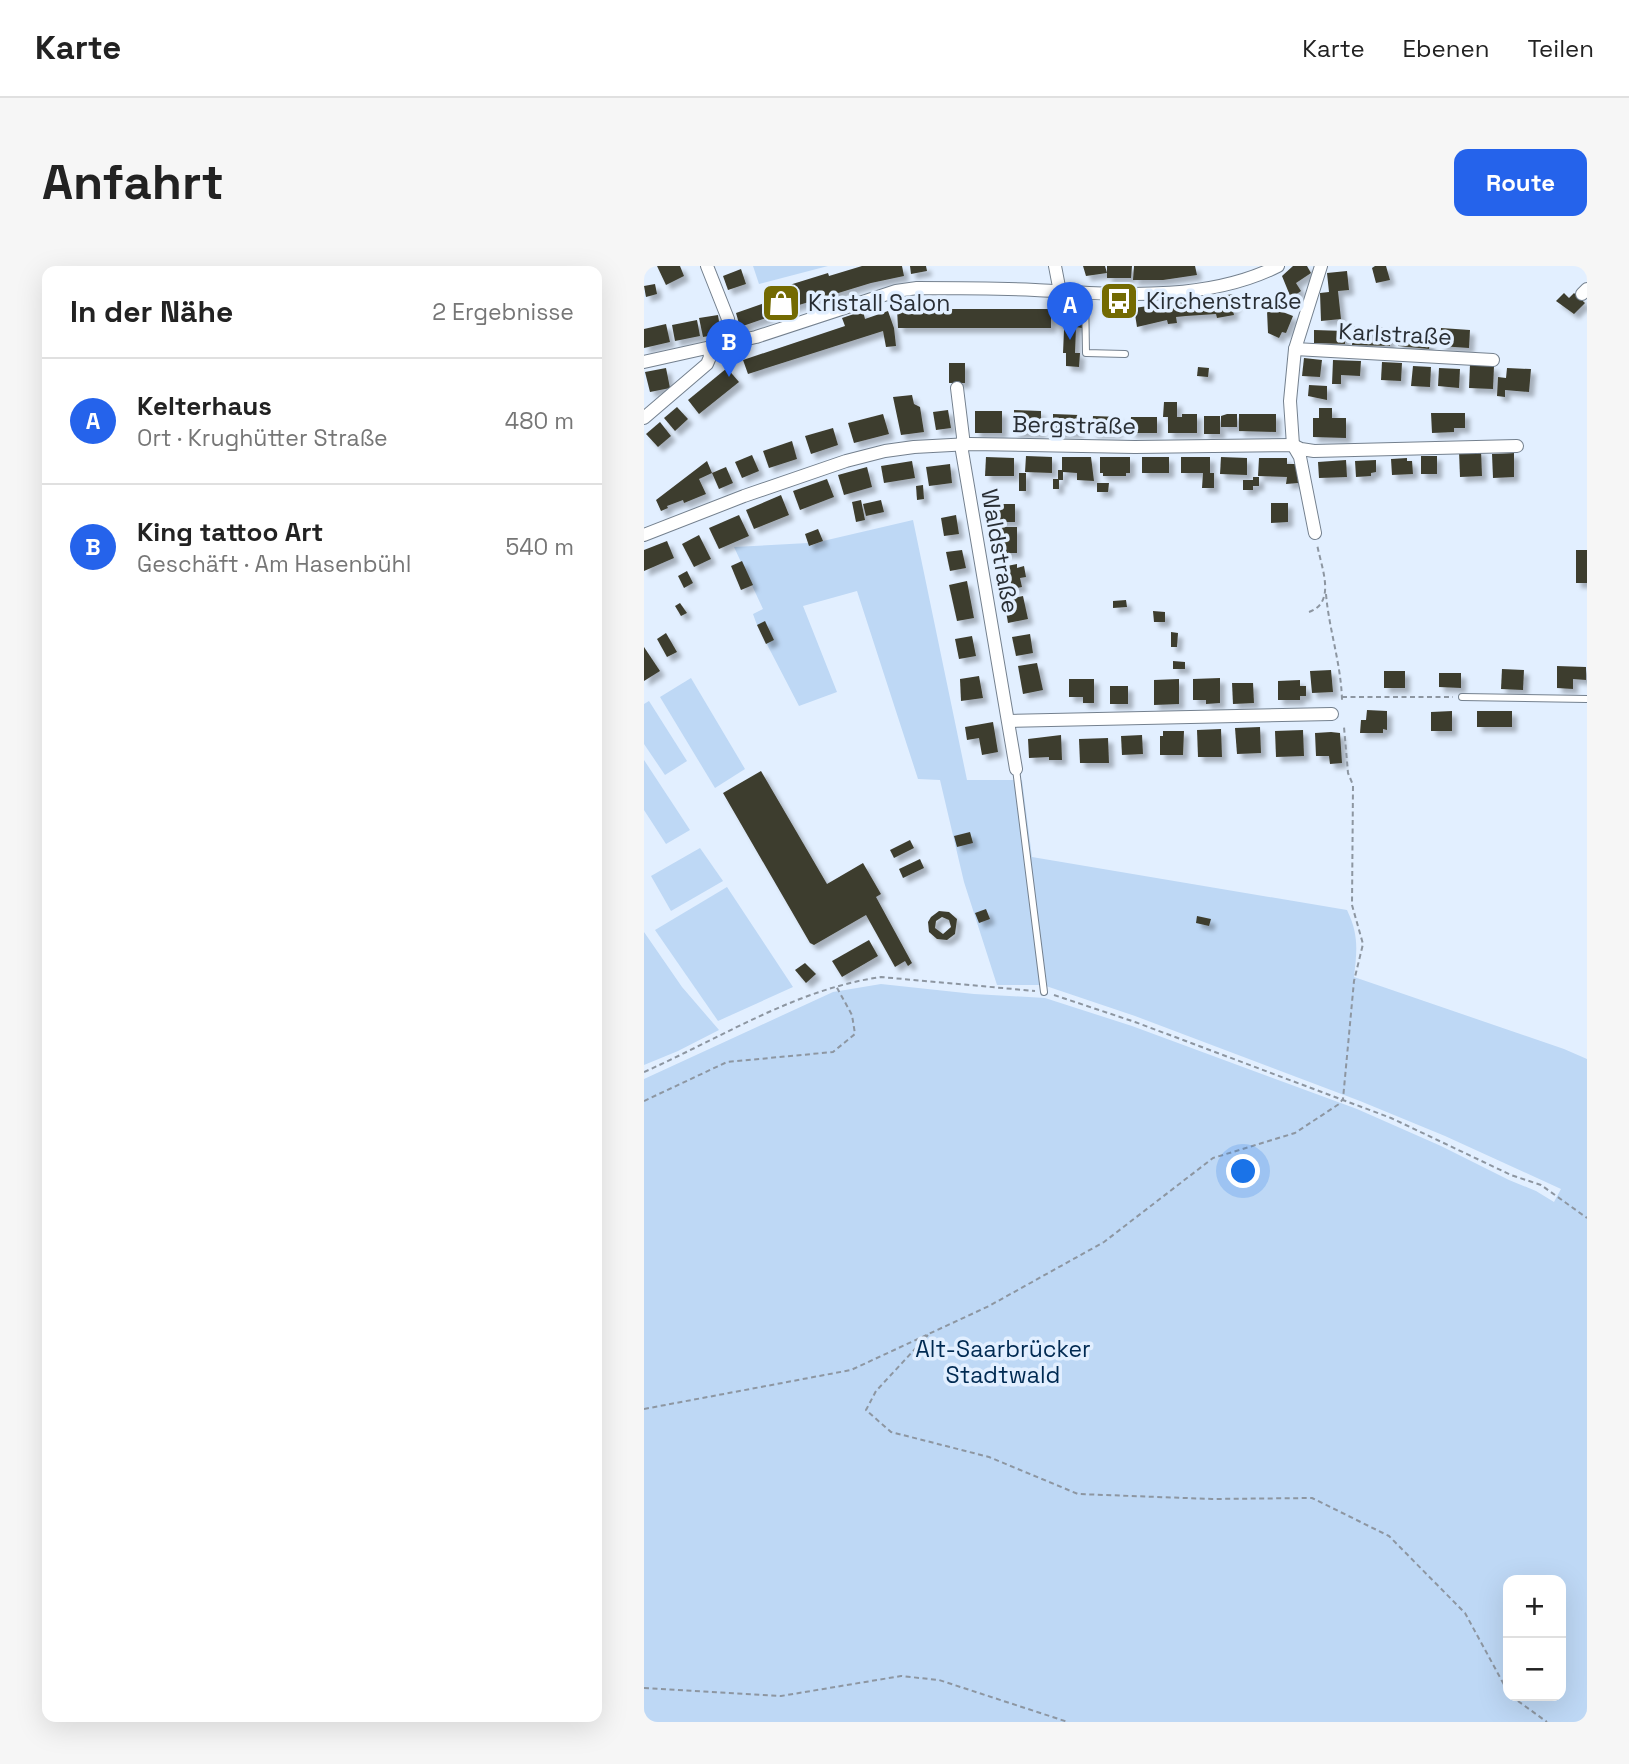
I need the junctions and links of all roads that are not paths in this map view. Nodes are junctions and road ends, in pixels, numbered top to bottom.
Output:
1 (707, 266) edge
2 (1055, 266) edge
3 (1278, 266) edge
4 (1321, 266) edge
5 (1060, 292) junction
6 (1085, 292) junction
7 (732, 343) junction
8 (709, 348) junction
9 (1295, 349) junction
10 (1125, 354) dead end
11 (1493, 360) dead end
12 (644, 362) edge
13 (957, 388) dead end
14 (644, 418) edge
15 (961, 445) junction
16 (1293, 445) junction
17 (1517, 446) dead end
18 (1315, 533) road end
19 (644, 535) edge
20 (1462, 697) road end
21 (1587, 699) edge
22 (1332, 714) dead end
23 (1009, 721) junction
24 (1016, 769) joint
25 (1044, 992) road end

1 - 7 street
2 - 5 street
3 - 6 street
4 - 9 street
5 - 6 street
5 - 7 street
6 - 10 lane
7 - 8 street
8 - 12 street
8 - 14 street
9 - 11 street, Karlstraße
9 - 16 street
13 - 15 street, Waldstraße
15 - 16 street, Bergstraße
15 - 19 street, Bergstraße
15 - 23 street, Waldstraße
16 - 17 street, Bergstraße
16 - 18 street
20 - 21 lane
22 - 23 street
23 - 24 street, Waldstraße
24 - 25 lane

